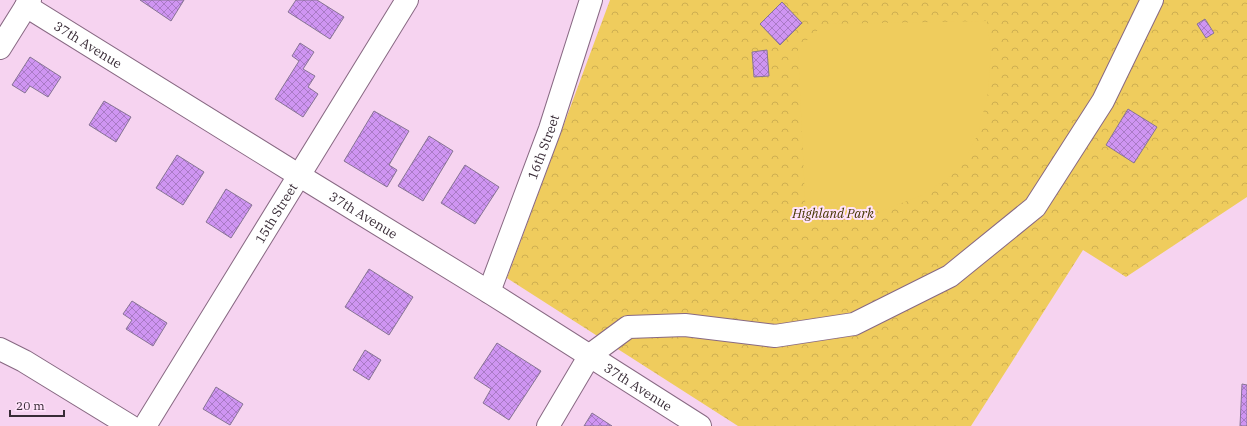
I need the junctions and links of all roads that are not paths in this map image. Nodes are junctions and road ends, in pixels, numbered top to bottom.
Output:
1 (407, 0) edge
2 (591, 0) edge
3 (1152, 0) edge
4 (28, 3) edge
5 (0, 48) edge
6 (300, 176) junction
7 (489, 292) junction
8 (0, 349) edge
9 (590, 355) junction
10 (130, 426) edge
11 (145, 426) edge
12 (548, 426) edge
13 (700, 426) edge

1 - 6 street, 15th Street
2 - 7 street, 16th Street
3 - 9 street
4 - 5 street
4 - 6 street, 37th Avenue
6 - 7 street, 37th Avenue
6 - 11 street, 15th Street
7 - 9 street, 37th Avenue
8 - 10 street
9 - 12 street
9 - 13 street, 37th Avenue

